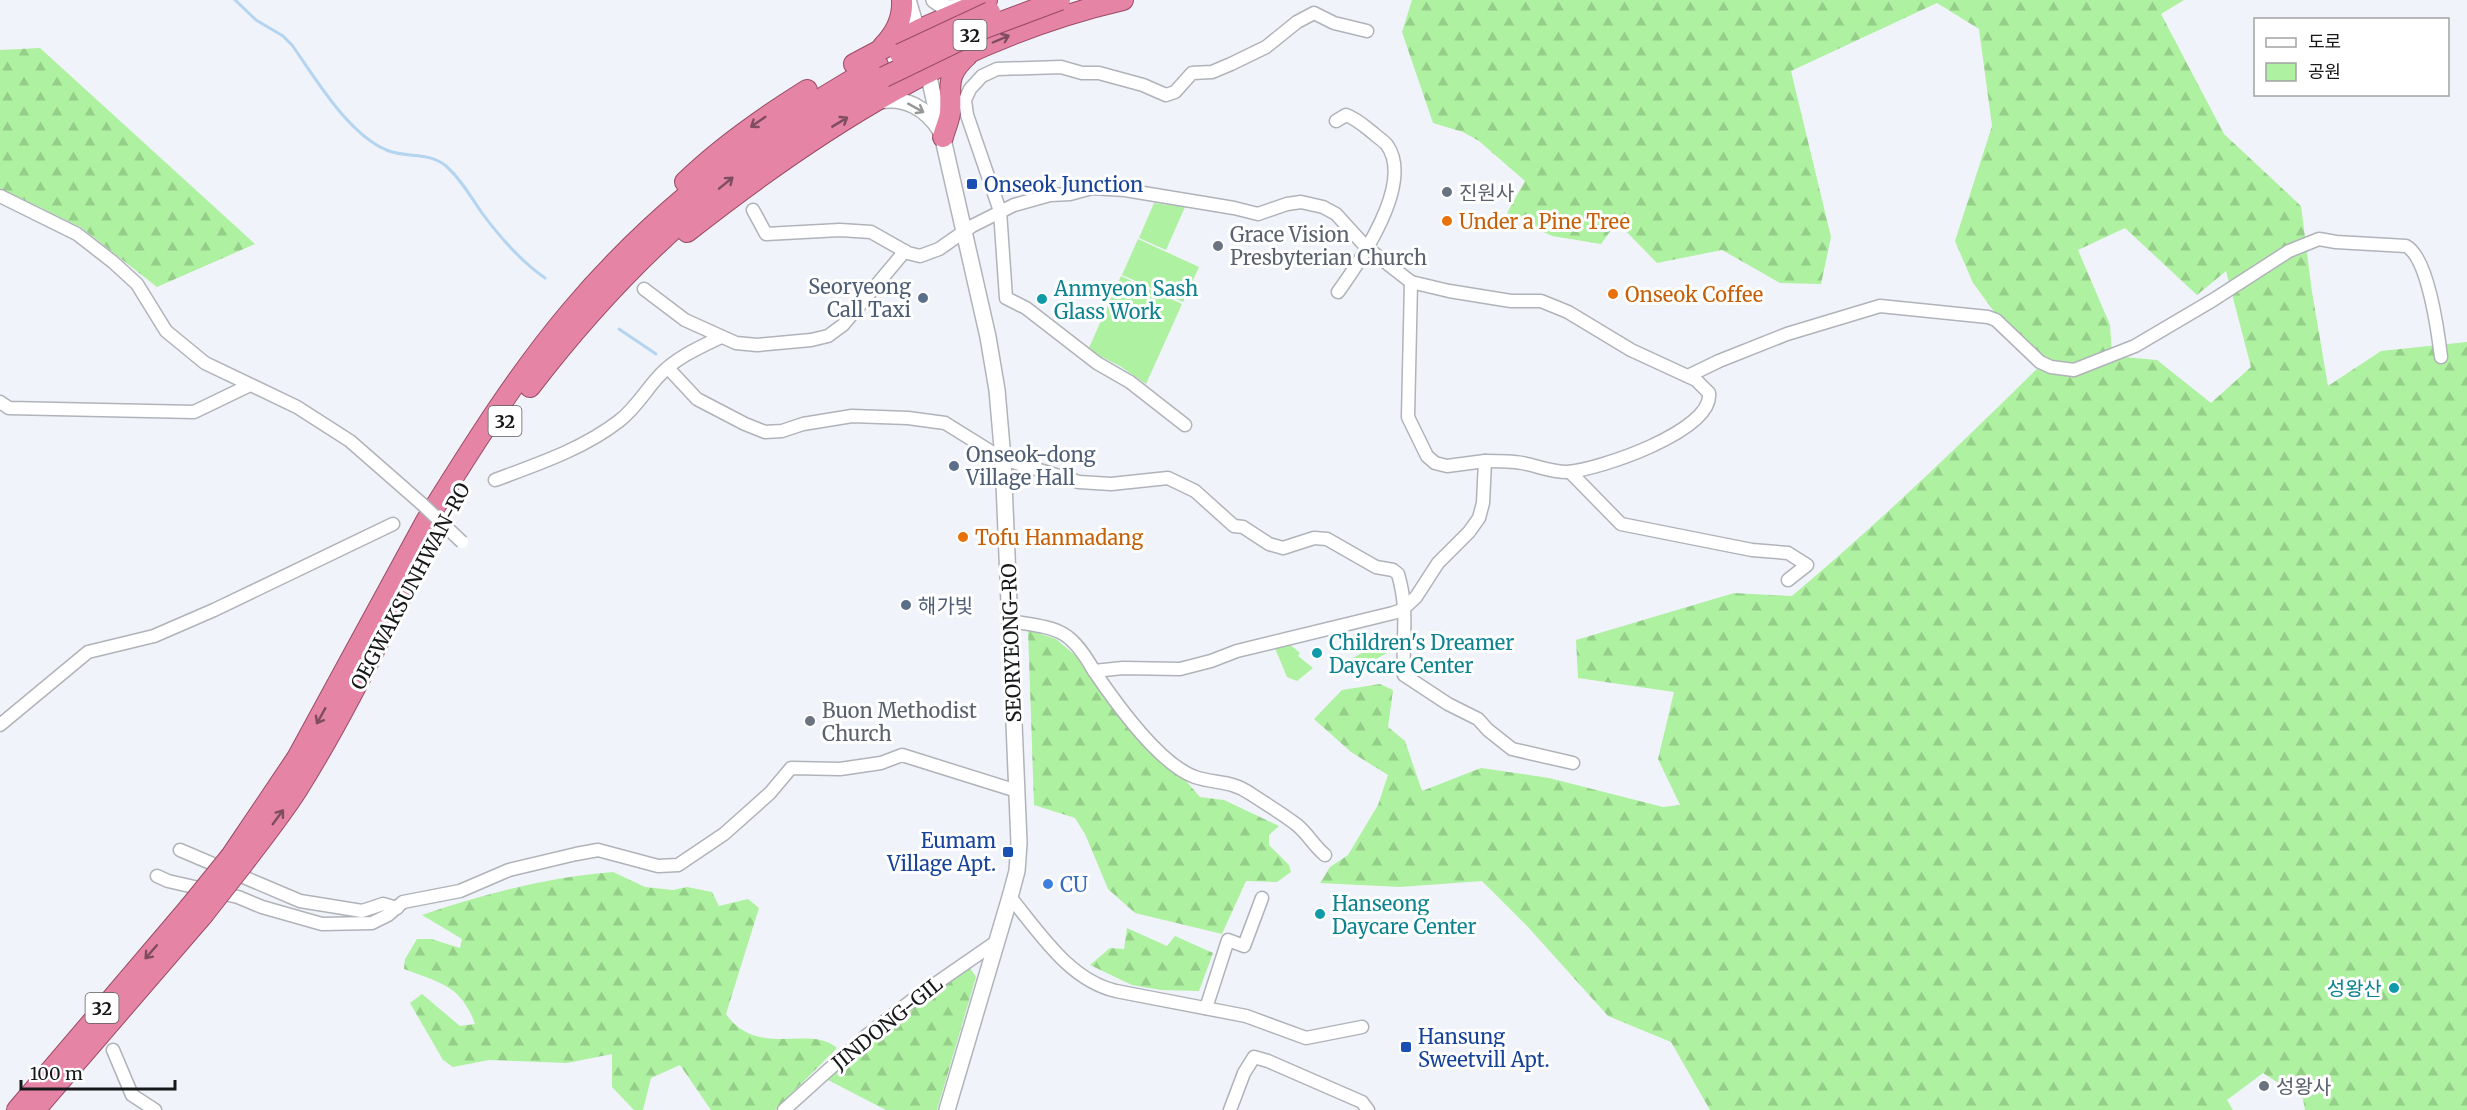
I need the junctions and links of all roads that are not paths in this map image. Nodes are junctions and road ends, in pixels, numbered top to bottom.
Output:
1 (902, 0) edge
2 (908, 0) edge
3 (916, 0) edge
4 (934, 0) edge
5 (1021, 0) edge
6 (1060, 0) edge
7 (1123, 0) edge
8 (978, 4) edge
9 (918, 30) junction
10 (1367, 31) dead end
11 (972, 52) junction
12 (878, 65) junction
13 (929, 72) junction
14 (878, 99) junction
15 (1336, 121) dead end
16 (943, 136) junction
17 (0, 196) edge
18 (753, 210) dead end
19 (1000, 211) junction
20 (965, 230) junction
21 (1366, 247) junction
22 (905, 251) junction
23 (1411, 282) junction
24 (644, 289) dead end
25 (1338, 292) dead end
26 (721, 337) junction
27 (2442, 357) dead end
28 (552, 358) junction
29 (668, 368) junction
30 (1688, 376) junction
31 (250, 385) junction
32 (0, 402) edge
33 (1185, 425) dead end
34 (1003, 459) junction
35 (1485, 460) junction
36 (1570, 471) junction
37 (495, 480) dead end
38 (393, 524) dead end
39 (462, 542) dead end
40 (1788, 580) dead end
41 (1405, 607) junction
42 (1010, 621) junction
43 (1094, 671) junction
44 (0, 725) edge
45 (1573, 763) dead end
46 (1017, 791) junction
47 (180, 850) dead end
48 (1325, 855) dead end
49 (237, 860) junction
50 (157, 876) dead end
51 (1011, 897) junction
52 (1262, 897) dead end
53 (397, 908) junction
54 (996, 942) junction
55 (1206, 1008) junction
56 (1362, 1027) dead end
57 (113, 1050) dead end
58 (43, 1089) junction
59 (16, 1110) edge
60 (36, 1110) edge
61 (155, 1110) edge
62 (784, 1110) edge
63 (947, 1110) edge
64 (1230, 1110) edge
65 (1368, 1110) edge

1 - 12 highway
2 - 9 street, SEORYEONG-RO
3 - 9 street, SEORYEONG-RO
4 - 8 street
5 - 12 highway, OEGWAKSUNHWAN-RO / 32, bridge
6 - 12 highway, OEGWAKSUNHWAN-RO / 32, bridge
11 -> 7 highway
8 - 9 highway
9 - 12 highway
9 - 13 street, SEORYEONG-RO
10 - 19 street
11 - 13 highway
11 - 16 highway
28 -> 12 highway, OEGWAKSUNHWAN-RO / 32
12 -> 49 highway, OEGWAKSUNHWAN-RO / 32
13 - 14 highway
13 - 16 street, SEORYEONG-RO
14 -> 16 street
28 -> 14 highway
15 - 21 street
16 - 20 street, SEORYEONG-RO
17 - 31 street
18 - 22 street
19 - 20 street
19 - 21 street
19 - 33 street
20 - 22 street
20 - 34 street, SEORYEONG-RO
21 - 23 street
21 - 25 street
22 - 26 street
23 - 30 street
23 - 35 street
24 - 26 street
26 - 29 street
27 - 30 street
49 -> 28 highway, OEGWAKSUNHWAN-RO / 32
29 - 34 street
29 - 37 street
30 - 36 street
31 - 32 street
31 - 39 street, bridge
34 - 41 street
34 - 42 street, SEORYEONG-RO
35 - 36 street
35 - 41 street
36 - 40 street
38 - 44 street
41 - 43 street
41 - 45 street
42 - 43 street
42 - 46 street, SEORYEONG-RO
43 - 48 street
46 - 51 street, SEORYEONG-RO
46 - 53 street
47 - 53 street
49 - 58 highway, OEGWAKSUNHWAN-RO / 32, bridge
50 - 53 street
51 - 54 street, SEORYEONG-RO
51 - 55 street
52 - 55 street
54 - 62 street, JINDONG-GIL
54 - 63 street, SEORYEONG-RO
55 - 56 street
57 - 61 street
58 - 59 highway
58 - 60 highway
64 - 65 street

